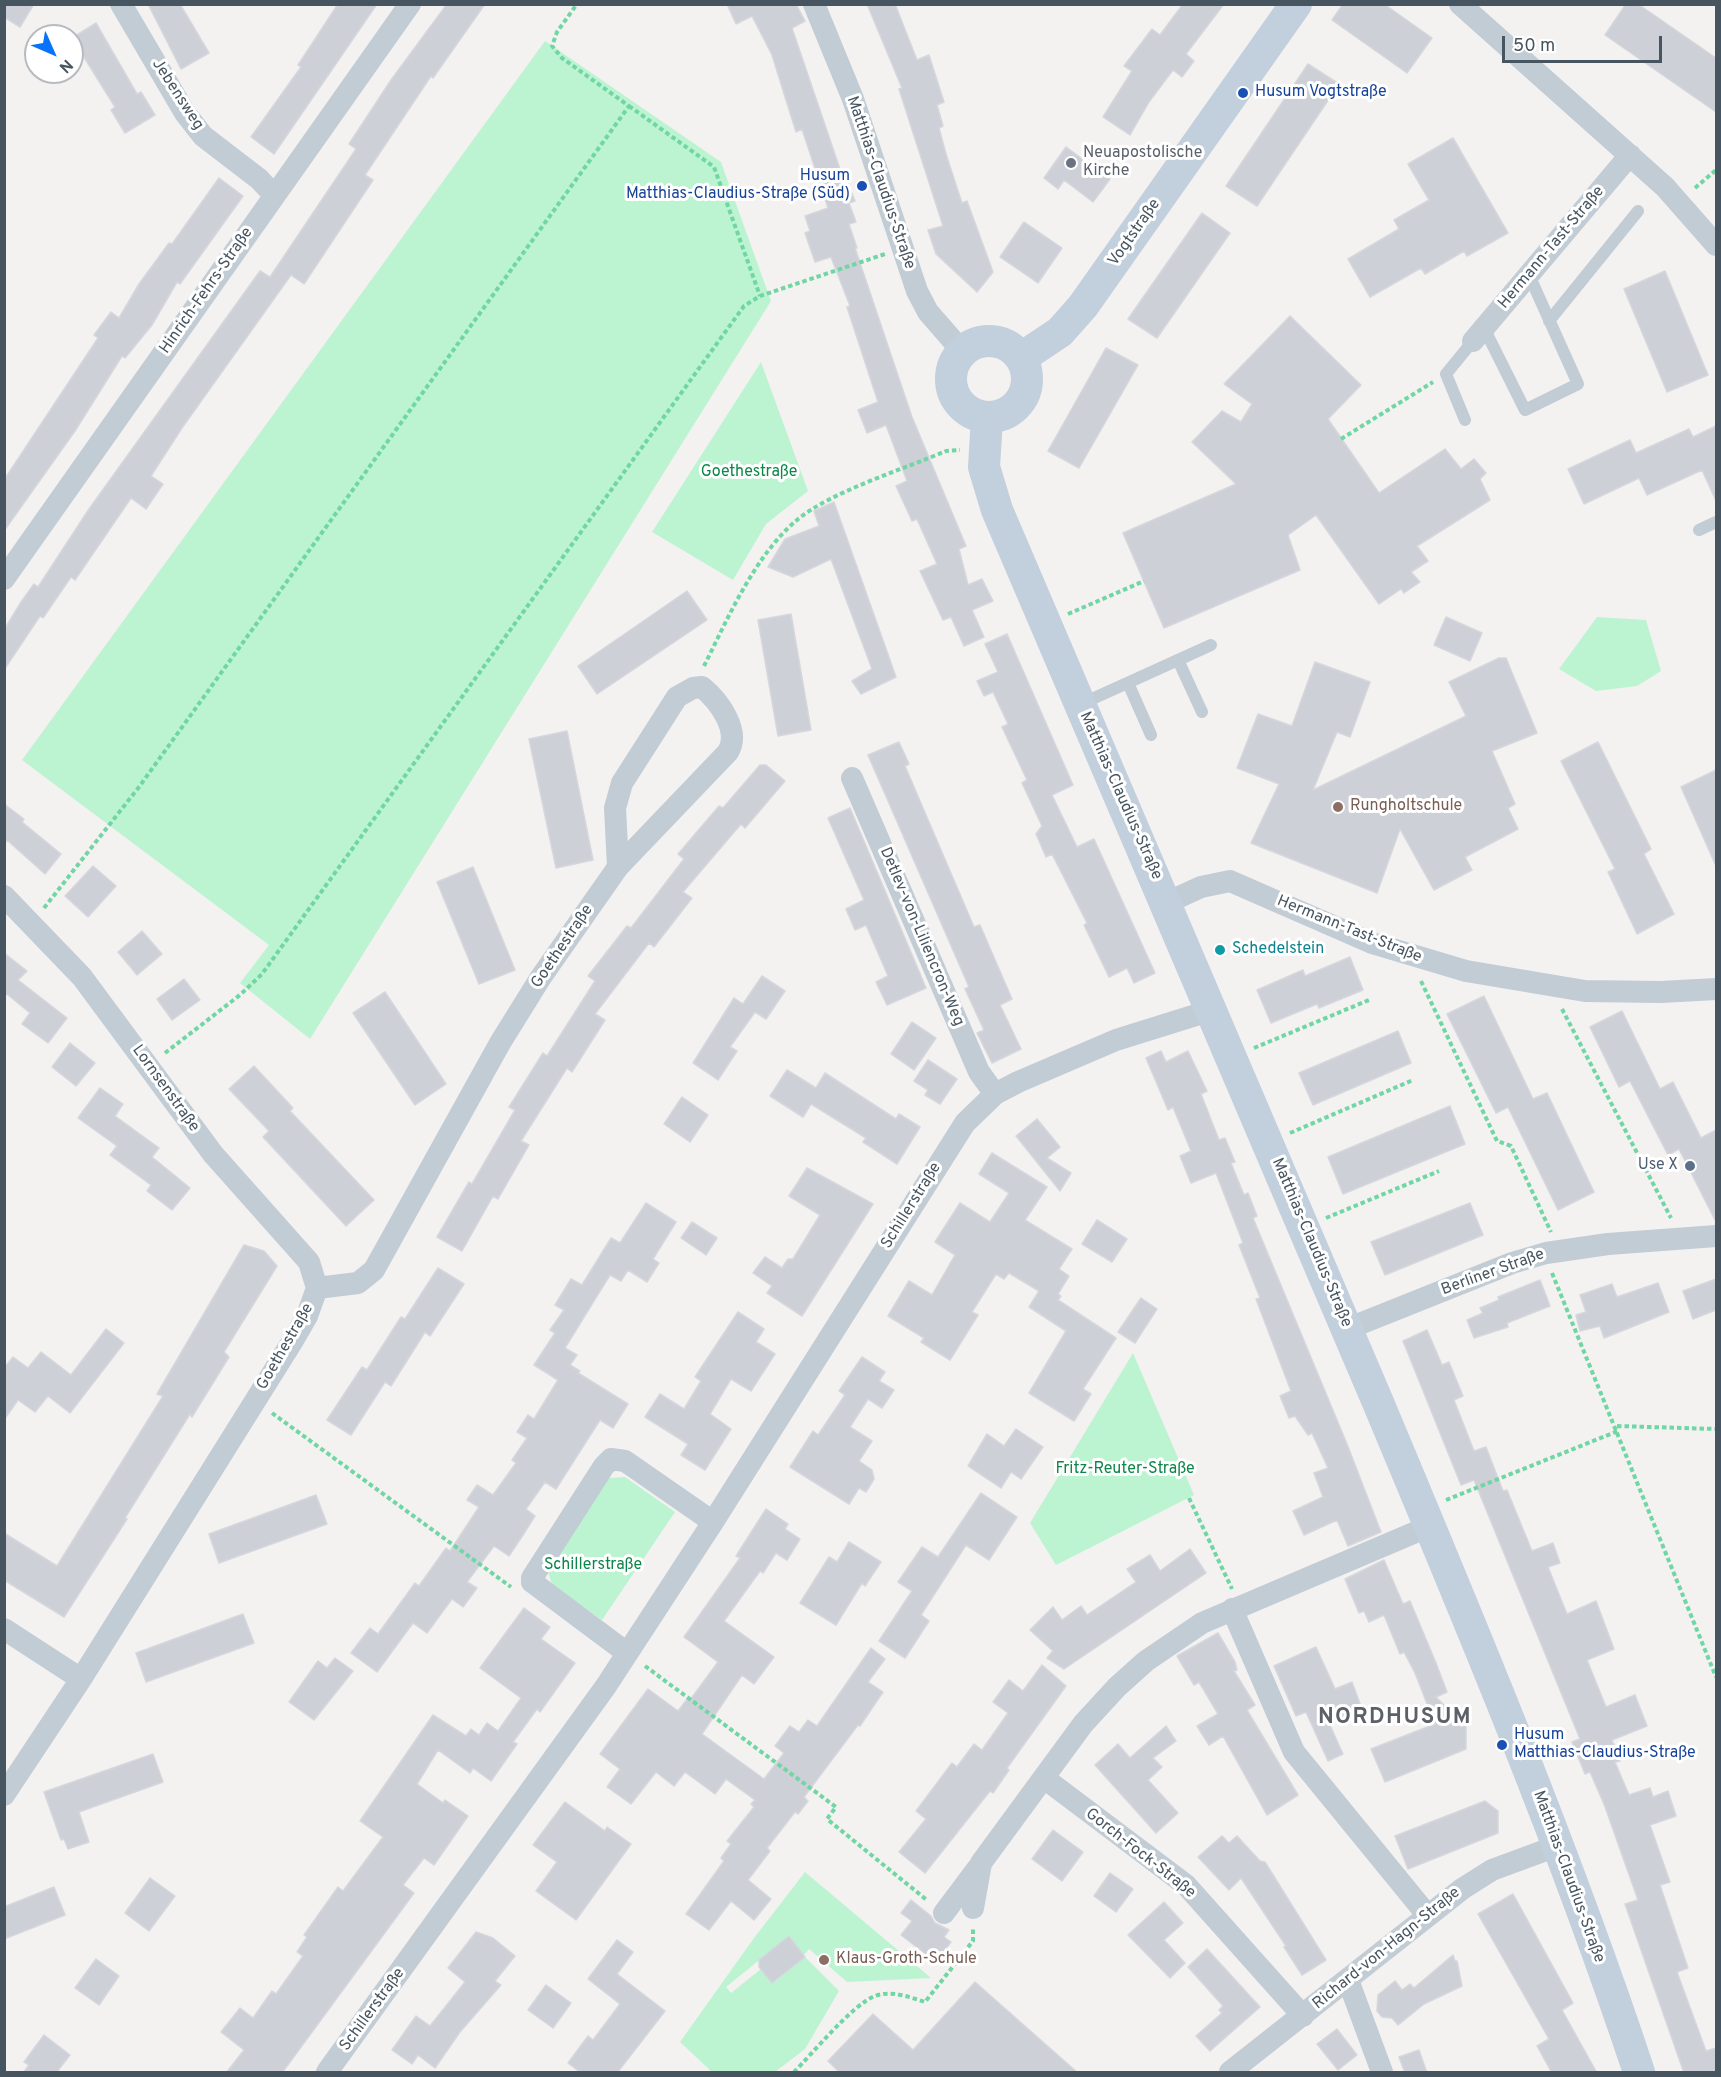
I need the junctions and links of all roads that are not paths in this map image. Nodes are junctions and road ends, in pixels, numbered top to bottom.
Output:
1 (121, 4) edge
2 (410, 4) edge
3 (814, 4) edge
4 (1296, 4) edge
5 (1460, 4) edge
6 (1630, 155) junction
7 (274, 195) junction
8 (1638, 211) dead end
9 (1716, 245) edge
10 (1529, 275) junction
11 (1549, 321) junction
12 (1479, 334) junction
13 (962, 351) junction
14 (1021, 358) junction
15 (987, 418) junction
16 (1465, 420) dead end
17 (1716, 522) edge
18 (1700, 530) dead end
19 (4, 579) edge
20 (1211, 645) dead end
21 (1178, 660) junction
22 (1128, 683) junction
23 (1080, 705) junction
24 (1202, 712) dead end
25 (1151, 735) dead end
26 (852, 778) dead end
27 (618, 867) junction
28 (4, 896) edge
29 (1166, 903) junction
30 (1716, 989) edge
31 (1212, 1010) junction
32 (995, 1094) junction
33 (1716, 1236) edge
34 (317, 1288) junction
35 (1347, 1329) junction
36 (1426, 1518) junction
37 (713, 1522) junction
38 (1236, 1607) junction
39 (4, 1629) edge
40 (627, 1653) junction
41 (81, 1679) junction
42 (1044, 1778) junction
43 (4, 1795) edge
44 (1557, 1846) junction
45 (981, 1863) junction
46 (973, 1908) road end
47 (944, 1913) road end
48 (1428, 1916) junction
49 (1348, 1980) junction
50 (1302, 2016) junction
51 (327, 2073) edge
52 (1230, 2073) edge
53 (1382, 2073) edge
54 (1639, 2073) edge

1 - 7 street, Jebensweg
2 - 7 street, Hinrich-Fehrs-Straße
3 - 13 street, Matthias-Claudius-Straße
4 - 14 street, Vogtstraße
5 - 6 street
6 - 9 street
6 - 10 street, Hermann-Tast-Straße
7 - 19 street, Hinrich-Fehrs-Straße
8 - 11 lane
10 - 11 lane
10 - 12 street, Hermann-Tast-Straße
11 - 12 lane
12 - 16 lane
13 - 14 street
13 - 15 street
14 - 15 street
15 - 23 street, Matthias-Claudius-Straße
17 - 18 lane
20 - 21 lane
21 - 22 lane
21 - 24 lane
22 - 23 lane
22 - 25 lane
23 - 29 street, Matthias-Claudius-Straße
26 - 32 street, Detlev-von-Liliencron-Weg
27 - 27 street, Goethestraße
27 - 34 street, Goethestraße
28 - 34 street, Lornsenstraße
29 - 30 street, Hermann-Tast-Straße
29 - 31 street, Matthias-Claudius-Straße
31 - 32 street, Schillerstraße
31 - 35 street, Matthias-Claudius-Straße
32 - 37 street, Schillerstraße
33 - 35 street, Berliner Straße
34 - 41 street, Goethestraße
35 - 36 street, Matthias-Claudius-Straße
36 - 38 street
36 - 44 street, Matthias-Claudius-Straße
37 - 40 street, Schillerstraße
37 - 40 street
38 - 42 street
38 - 48 street
39 - 41 street
40 - 51 street, Schillerstraße
41 - 43 street, Goethestraße
42 - 45 street
42 - 50 street, Gorch-Fock-Straße
44 - 48 street, Richard-von-Hagn-Straße
44 - 54 street, Matthias-Claudius-Straße
45 - 46 street
45 - 47 street
48 - 49 street, Richard-von-Hagn-Straße
49 - 50 street, Richard-von-Hagn-Straße
49 - 53 street
50 - 52 street, Richard-von-Hagn-Straße

